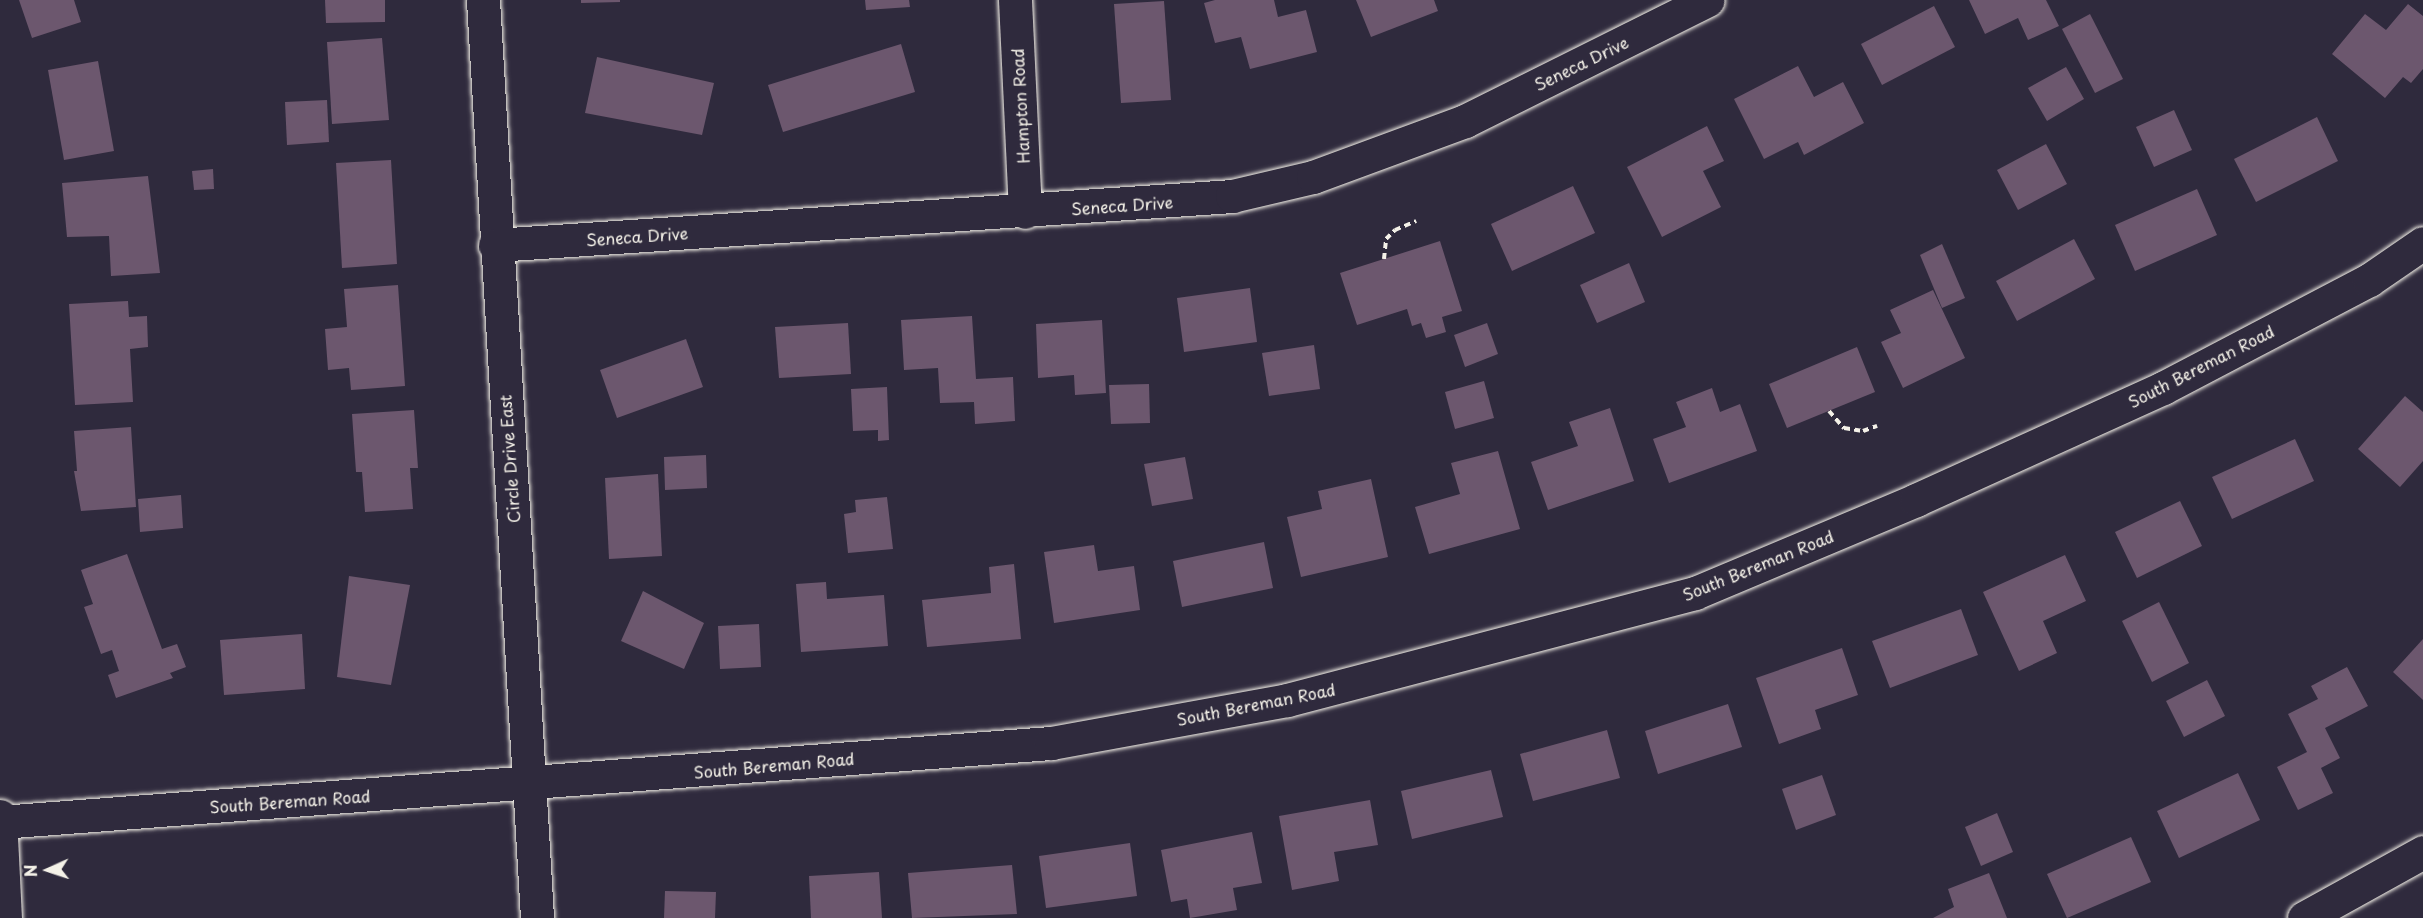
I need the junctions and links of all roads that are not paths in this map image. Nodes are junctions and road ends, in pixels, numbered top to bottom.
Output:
1 (483, 0) edge
2 (1015, 0) edge
3 (1708, 0) edge
4 (1025, 212) junction
5 (2423, 243) edge
6 (495, 245) junction
7 (530, 784) junction
8 (0, 816) edge
9 (0, 822) edge
10 (2423, 852) edge
11 (5, 918) edge
12 (537, 918) edge
13 (2304, 918) edge

1 - 6 street, Circle Drive East
2 - 4 street, Hampton Road
3 - 4 street, Seneca Drive
4 - 6 street, Seneca Drive
5 - 7 street, South Bereman Road
6 - 7 street, Circle Drive East
7 - 9 street, South Bereman Road
7 - 12 street, Circle Drive East
8 - 9 street
9 - 11 street
10 - 13 street

